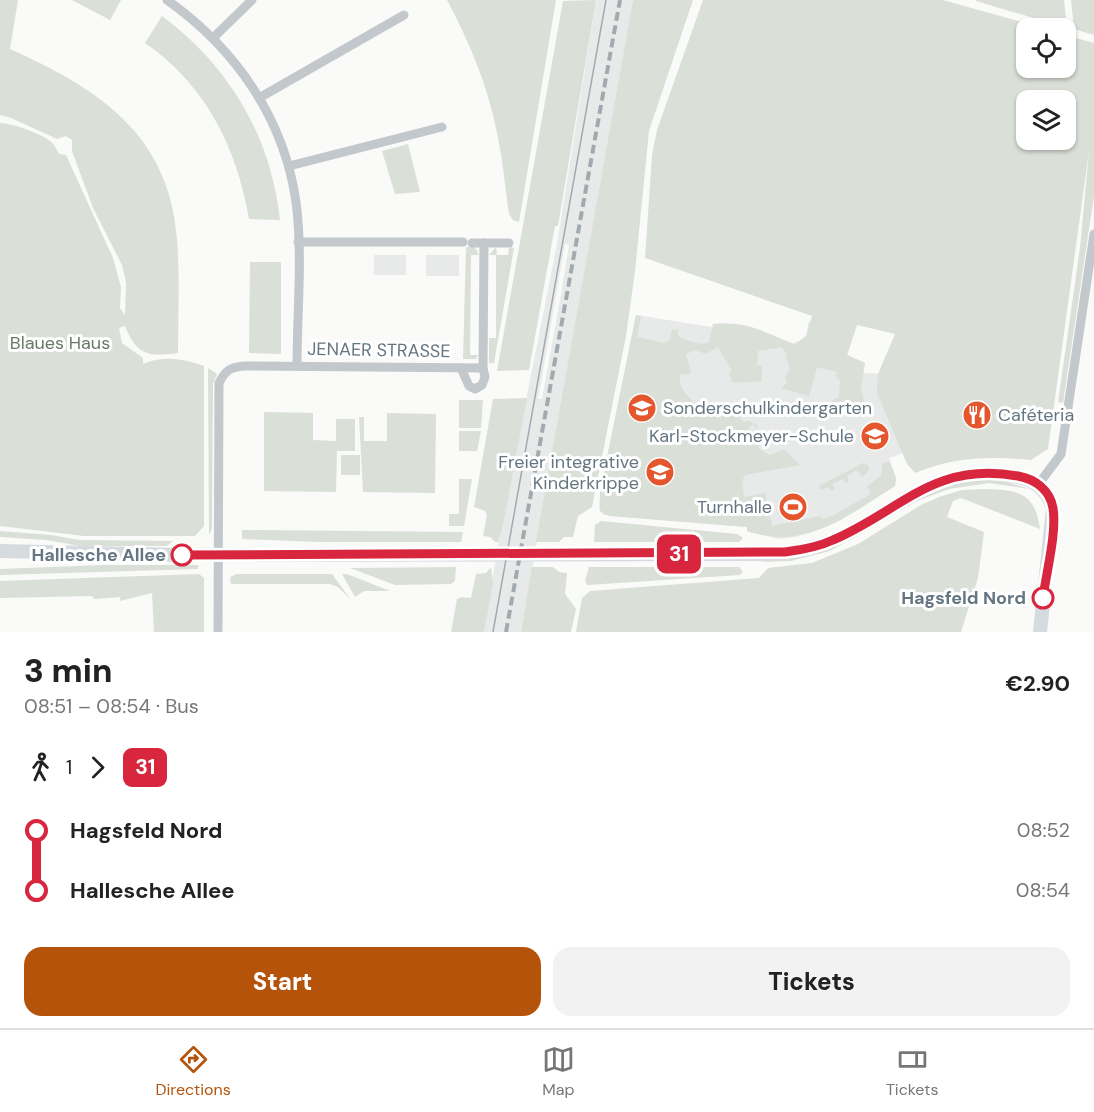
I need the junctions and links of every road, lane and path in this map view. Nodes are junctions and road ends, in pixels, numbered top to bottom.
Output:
1 (167, 0) edge
2 (252, 0) edge
3 (404, 15) dead end
4 (213, 38) junction
5 (259, 98) junction
6 (442, 127) dead end
7 (289, 166) junction
8 (1094, 234) edge
9 (298, 242) junction
10 (484, 243) junction
11 (509, 243) dead end
12 (297, 366) junction
13 (461, 368) junction
14 (483, 368) junction
15 (1038, 485) junction
16 (0, 551) edge
17 (218, 554) junction
18 (218, 632) edge
19 (1040, 632) edge

1 - 4 street
2 - 4 street
3 - 5 street
4 - 5 street
5 - 7 street
6 - 7 street
7 - 9 street
8 - 15 street
9 - 10 street
9 - 12 street
10 - 11 street
10 - 14 street
12 - 13 street, JENAER STRASSE
12 - 17 street
13 - 14 street, JENAER STRASSE
13 - 14 street, JENAER STRASSE
15 - 17 main road
15 - 19 main road
16 - 17 main road
17 - 18 street

